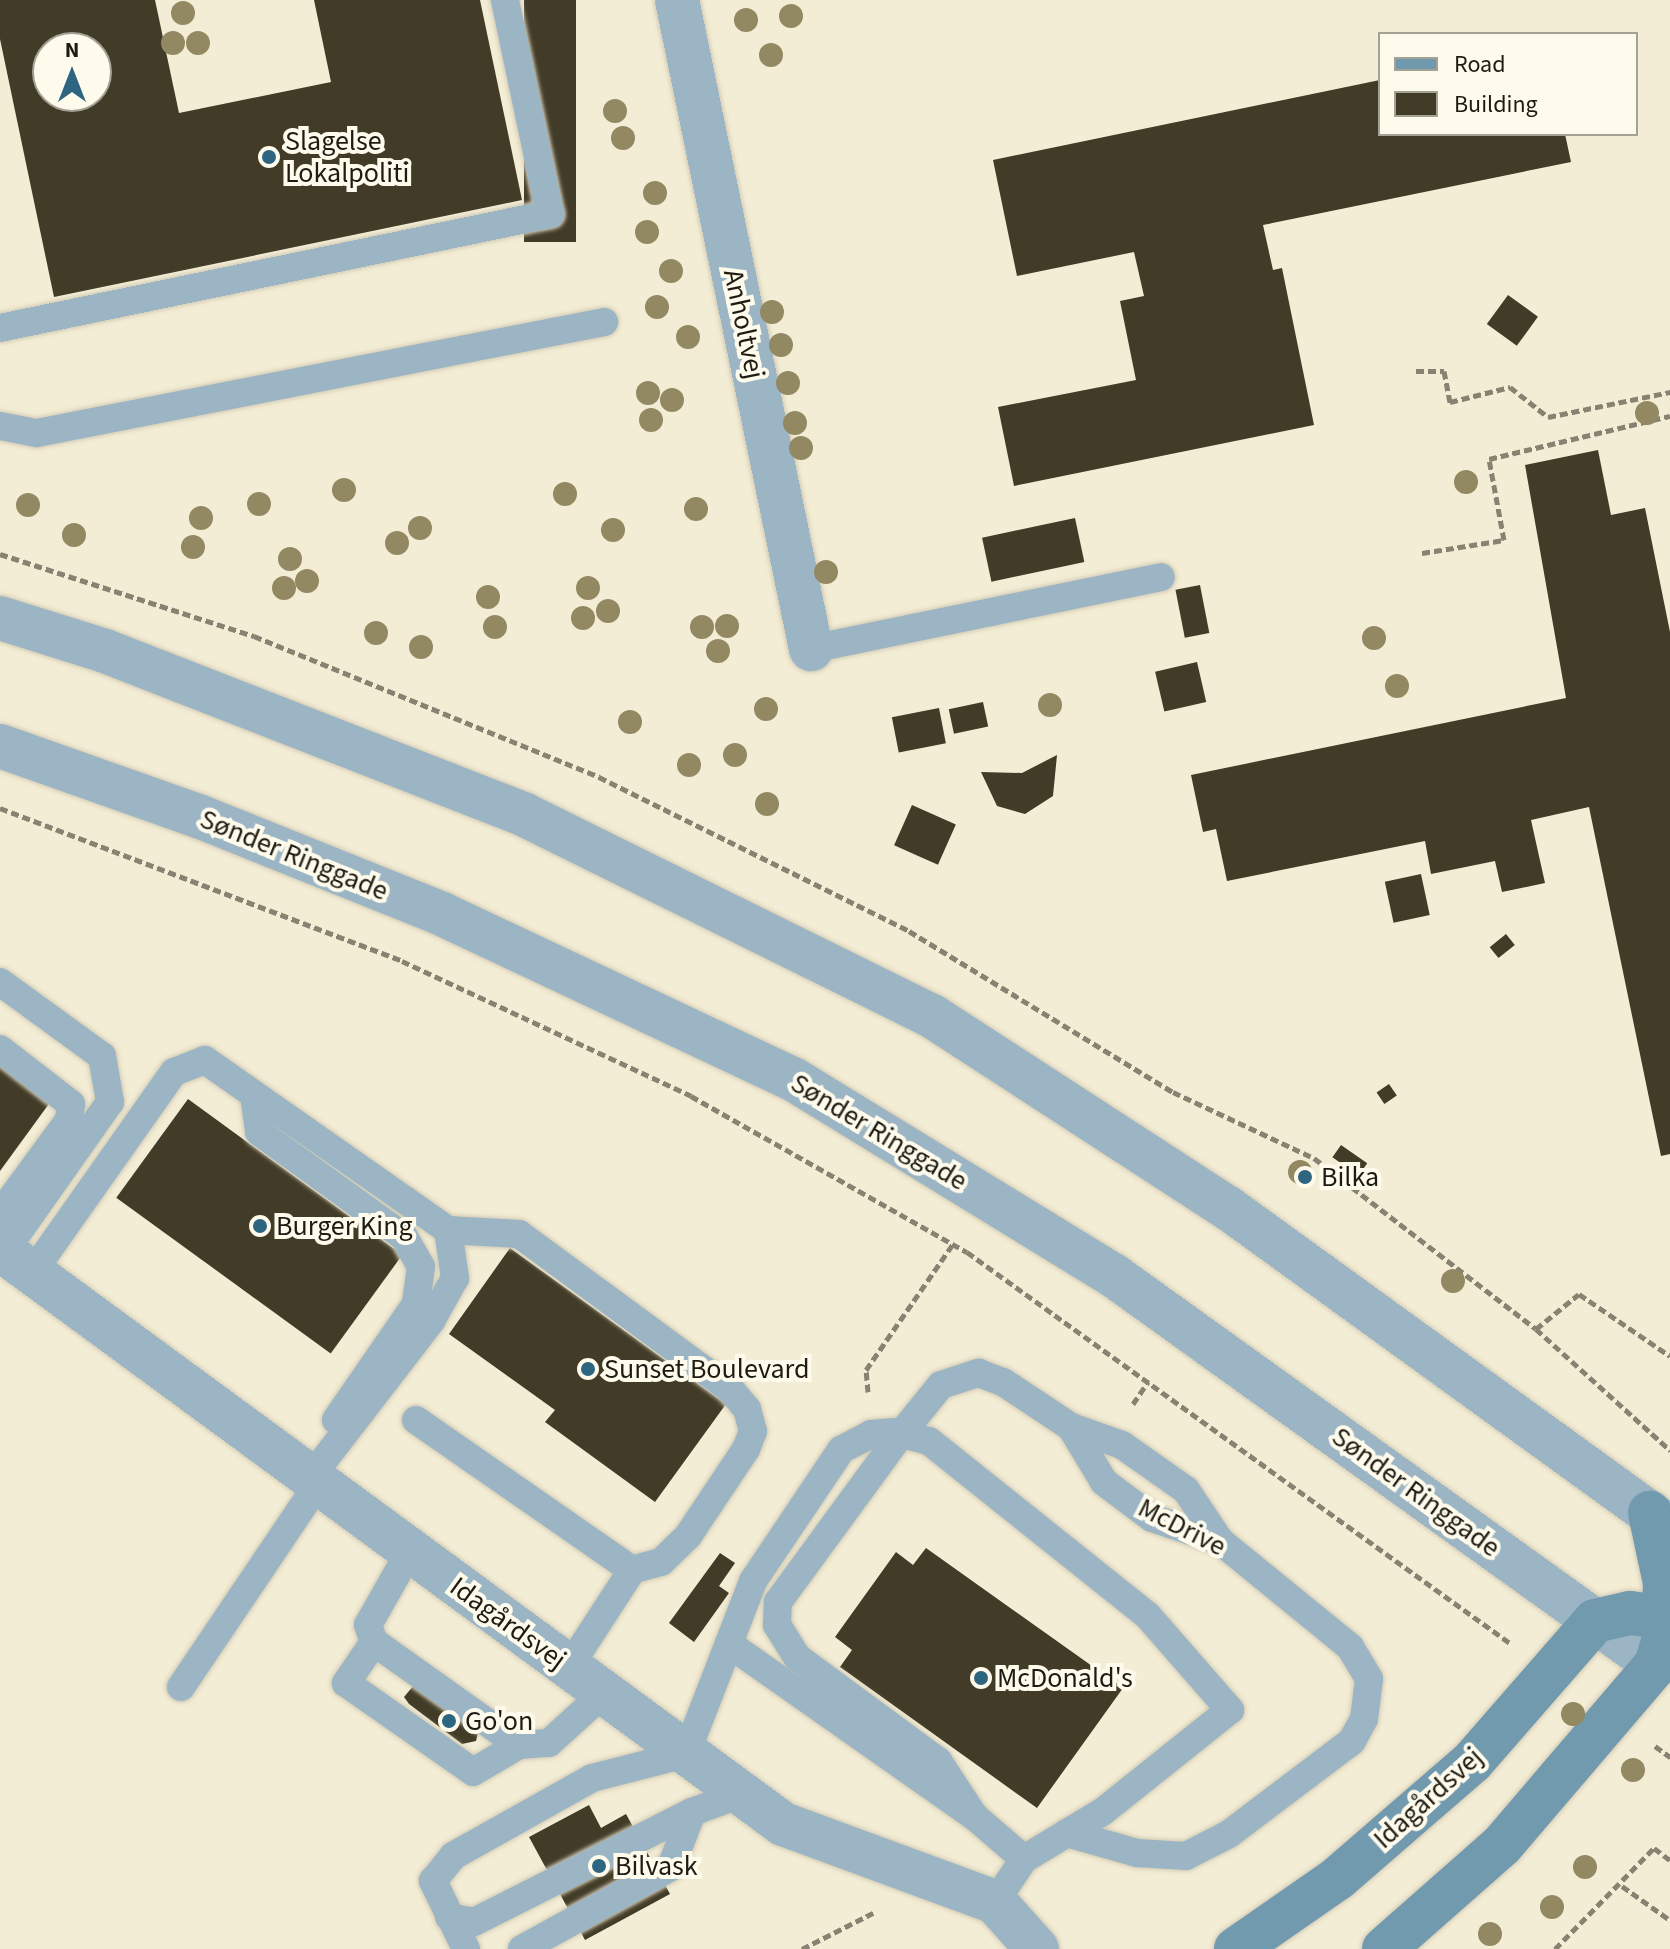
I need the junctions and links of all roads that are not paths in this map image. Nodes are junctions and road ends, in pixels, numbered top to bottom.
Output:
1 (505, 0) edge
2 (677, 0) edge
3 (604, 322) dead end
4 (0, 328) edge
5 (0, 426) edge
6 (1161, 577) dead end
7 (0, 618) edge
8 (811, 649) joint
9 (0, 746) edge
10 (0, 982) edge
11 (0, 1049) edge
12 (254, 1095) junction
13 (448, 1230) junction
14 (9, 1247) edge
15 (416, 1420) dead end
16 (1071, 1427) junction
17 (901, 1434) junction
18 (321, 1469) junction
19 (1660, 1521) edge
20 (1220, 1541) junction
21 (410, 1551) junction
22 (632, 1570) junction
23 (1668, 1617) edge
24 (1595, 1621) junction
25 (374, 1642) junction
26 (729, 1644) junction
27 (569, 1667) junction
28 (1663, 1671) edge
29 (181, 1687) dead end
30 (604, 1693) junction
31 (519, 1745) junction
32 (686, 1754) junction
33 (741, 1794) junction
34 (692, 1812) junction
35 (974, 1816) junction
36 (1045, 1847) junction
37 (995, 1902) junction
38 (449, 1917) junction
39 (466, 1949) edge
40 (522, 1949) edge
41 (1037, 1949) edge
42 (1236, 1949) edge
43 (1384, 1949) edge

1 - 4 lane
2 - 8 street, Anholtvej
3 - 5 lane
6 - 8 lane
7 - 19 street
9 - 24 street, Sønder Ringgade
10 - 14 lane
11 - 14 lane
12 - 13 lane
12 - 14 lane
12 - 18 lane
13 - 18 lane
13 - 22 lane
14 - 18 street, Idagårdsvej
15 - 22 lane
16 - 17 lane, McDrive
16 - 20 lane
16 - 20 lane, McDrive
17 - 26 lane
17 - 35 lane, McDrive
17 - 36 lane
18 - 21 street, Idagårdsvej
18 - 29 lane
19 - 23 main road
20 - 36 lane, McDrive
21 - 25 lane
21 - 27 street, Idagårdsvej
22 - 27 lane
23 - 24 main road
23 - 28 main road
24 - 28 street, Sønder Ringgade
24 - 42 main road, Idagårdsvej
25 - 31 lane
25 - 31 lane
26 - 32 lane
26 - 35 lane
27 - 30 street, Idagårdsvej
28 - 43 main road
30 - 31 lane
30 - 32 street, Idagårdsvej
32 - 33 street, Idagårdsvej
32 - 38 lane
33 - 34 lane
33 - 37 street, Idagårdsvej
34 - 38 lane
34 - 40 lane
35 - 36 lane
36 - 37 lane
37 - 41 street, Idagårdsvej
38 - 39 lane

